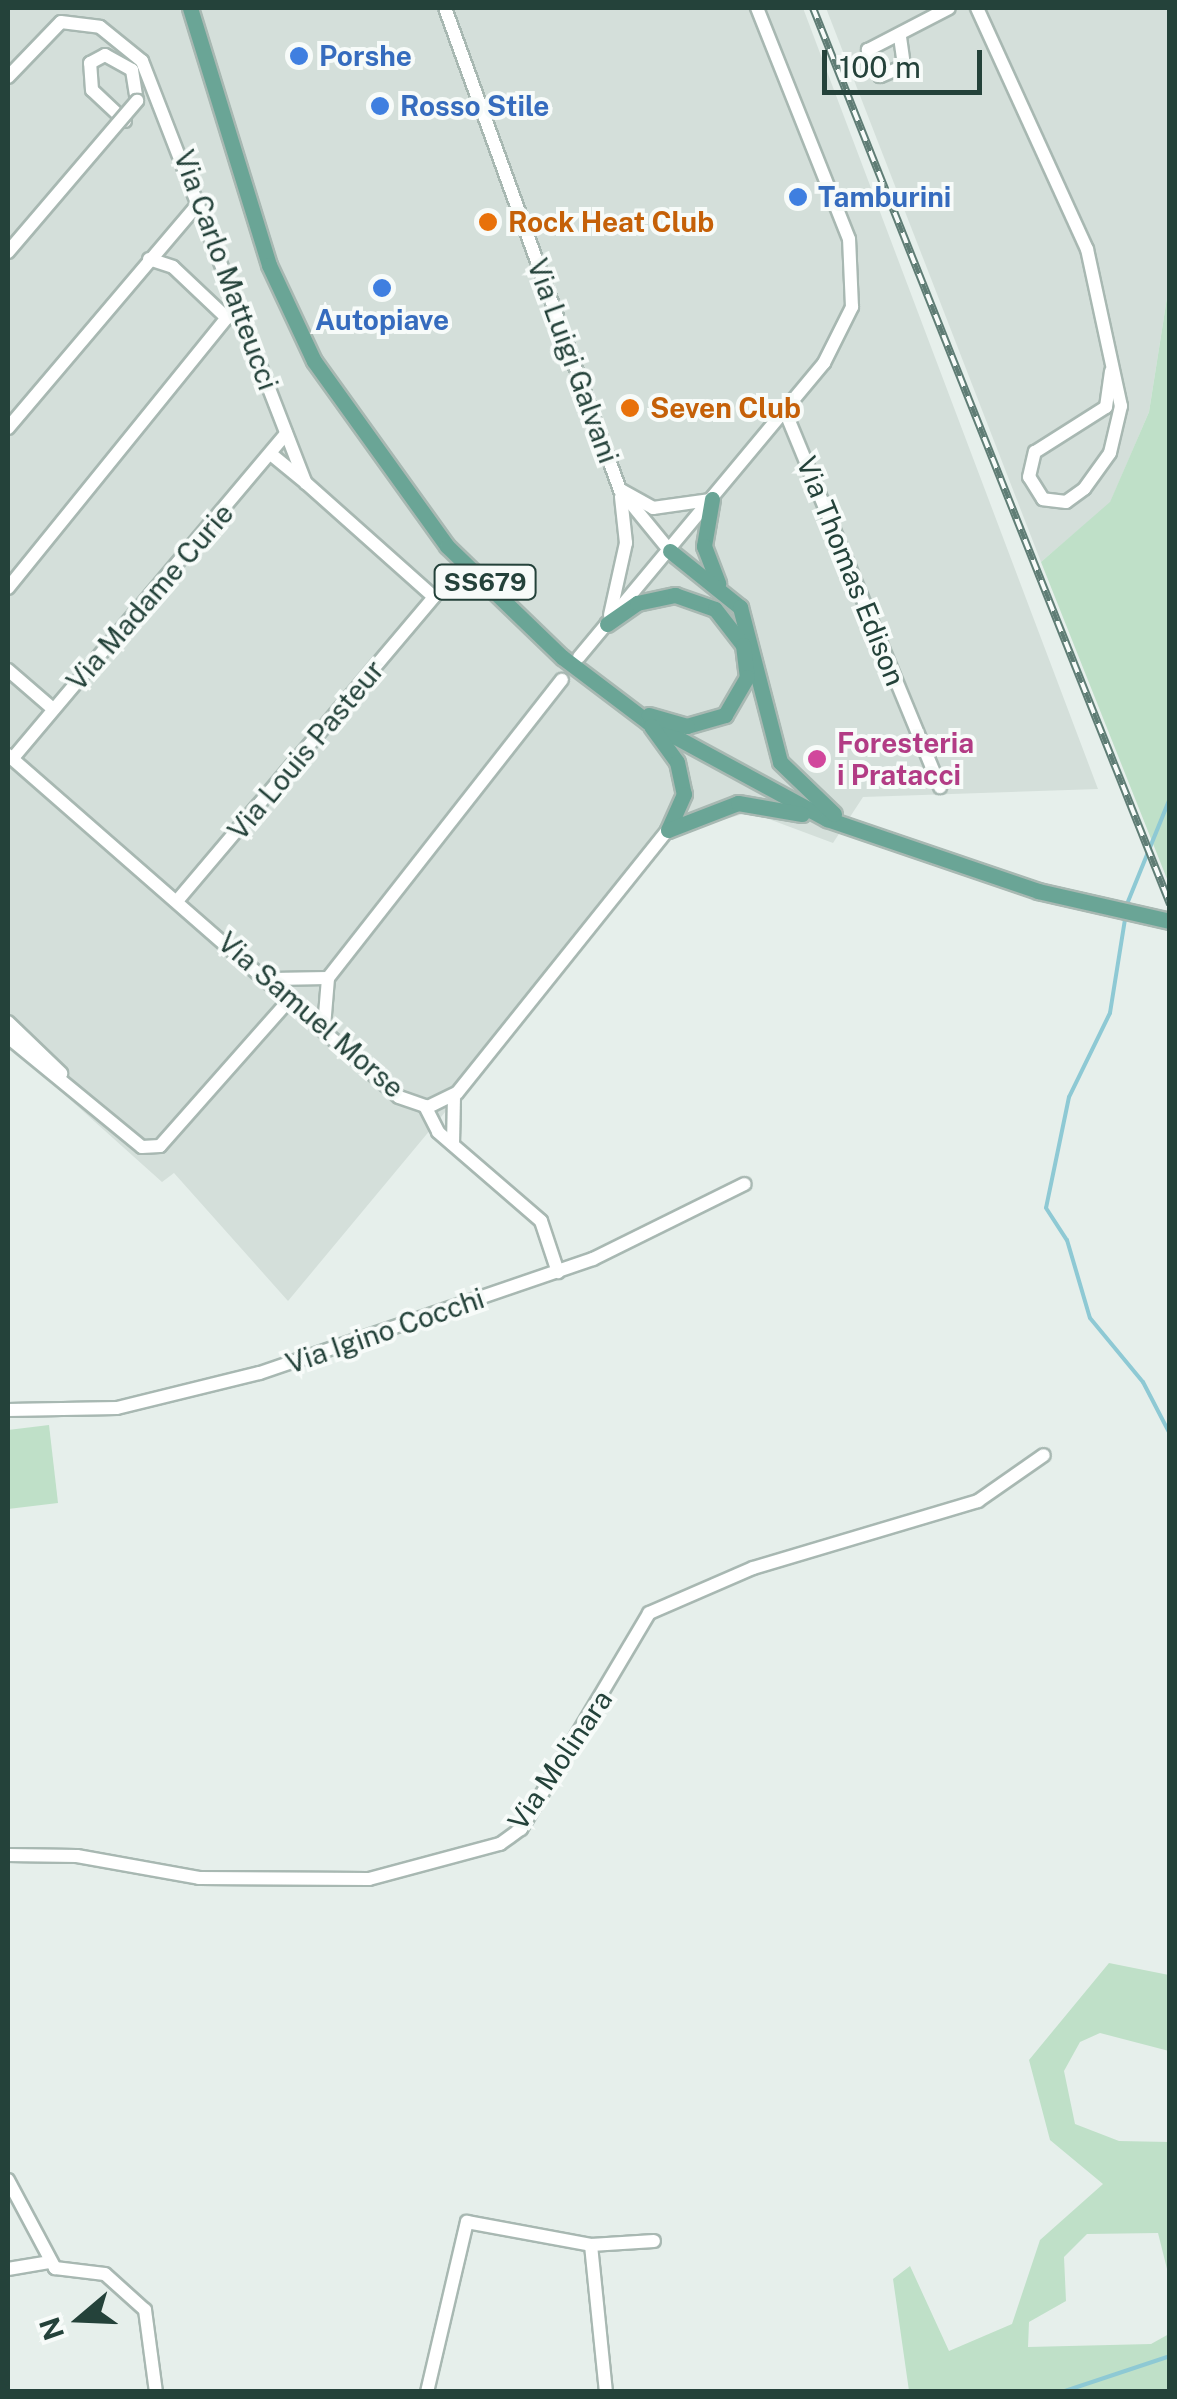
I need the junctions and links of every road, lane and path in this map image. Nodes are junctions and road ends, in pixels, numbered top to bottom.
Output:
1 (445, 8) edge
2 (756, 8) edge
3 (948, 8) edge
4 (978, 8) edge
5 (192, 12) edge
6 (900, 36) dead end
7 (8, 77) edge
8 (119, 116) dead end
9 (199, 203) junction
10 (8, 252) edge
11 (149, 259) junction
12 (242, 312) junction
13 (228, 318) junction
14 (1111, 371) junction
15 (785, 411) junction
16 (8, 428) edge
17 (286, 434) junction
18 (272, 456) junction
19 (306, 483) junction
20 (620, 490) junction
21 (712, 499) junction
22 (674, 553) junction
23 (718, 583) junction
24 (8, 588) edge
25 (434, 598) joint
26 (608, 624) junction
27 (743, 645) junction
28 (578, 657) dead end
29 (8, 670) edge
30 (562, 680) dead end
31 (53, 709) junction
32 (631, 710) junction
33 (648, 722) junction
34 (10, 757) edge
35 (940, 786) dead end
36 (826, 819) junction
37 (849, 826) junction
38 (668, 830) junction
39 (177, 901) junction
40 (1170, 921) edge
41 (266, 976) junction
42 (328, 978) junction
43 (305, 984) junction
44 (322, 1000) junction
45 (299, 1005) junction
46 (8, 1022) edge
47 (324, 1028) junction
48 (8, 1036) edge
49 (454, 1095) junction
50 (399, 1097) junction
51 (82, 1098) junction
52 (431, 1104) junction
53 (438, 1132) junction
54 (453, 1146) junction
55 (745, 1184) dead end
56 (558, 1272) junction
57 (8, 1410) edge
58 (1044, 1455) dead end
59 (8, 1855) edge
60 (8, 2180) edge
61 (654, 2241) dead end
62 (591, 2245) junction
63 (50, 2262) junction
64 (8, 2270) edge
65 (156, 2392) edge
66 (427, 2392) edge
67 (606, 2392) edge

1 - 20 street, Via Luigi Galvani
2 - 15 street, Via Thomas Edison
3 - 6 street
4 - 14 street
5 - 32 main road, SS679
7 - 9 street, Via Carlo Matteucci
8 - 10 street, bridge
9 - 11 street
9 - 12 street, Via Carlo Matteucci
11 - 13 street
11 - 16 street
12 - 13 street
12 - 17 street, Via Carlo Matteucci
13 - 24 street
14 - 14 street
15 - 21 street, Via Thomas Edison
15 - 35 street, Via Thomas Edison
17 - 18 street, Via Madame Curie
17 - 19 street, Via Carlo Matteucci
18 - 19 street, Via Carlo Matteucci
18 - 31 street, Via Madame Curie
19 - 25 street, Via Carlo Matteucci
20 - 21 street, Via Luigi Galvani
20 - 22 street, Via Luigi Galvani
20 - 26 street, Via Luigi Galvani
21 - 22 street, Via Thomas Edison
21 - 23 main road
22 - 23 main road
22 - 26 street, Via Thomas Edison
22 - 27 main road
23 - 37 main road
25 - 39 street, Via Louis Pasteur
26 - 27 main road
26 - 28 street, Via Thomas Edison
27 - 32 main road
29 - 31 street
30 - 42 street
31 - 34 street, Via Madame Curie
32 - 33 main road, SS679
33 - 36 main road, SS679
33 - 38 main road
34 - 39 street, Via Samuel Morse
36 - 37 main road, SS679
36 - 38 main road
37 - 40 main road, SS679
38 - 49 street, Via Samuel Morse
39 - 41 street, Via Samuel Morse
41 - 43 street
41 - 45 street, Via Samuel Morse
42 - 43 street
42 - 44 street
43 - 45 street
44 - 45 street
44 - 47 street
45 - 47 street, Via Samuel Morse
45 - 51 street
46 - 51 street
47 - 50 street, Via Samuel Morse
48 - 51 street
49 - 52 street, Via Samuel Morse
49 - 54 street
50 - 52 street, Via Samuel Morse
50 - 53 street
52 - 53 street
52 - 54 street
53 - 54 street
54 - 56 street
55 - 56 street, Via Igino Cocchi
56 - 57 street, Via Igino Cocchi
58 - 59 street, Via Molinara
60 - 63 street
61 - 62 street
62 - 66 street
62 - 67 street
63 - 64 street
63 - 65 street

